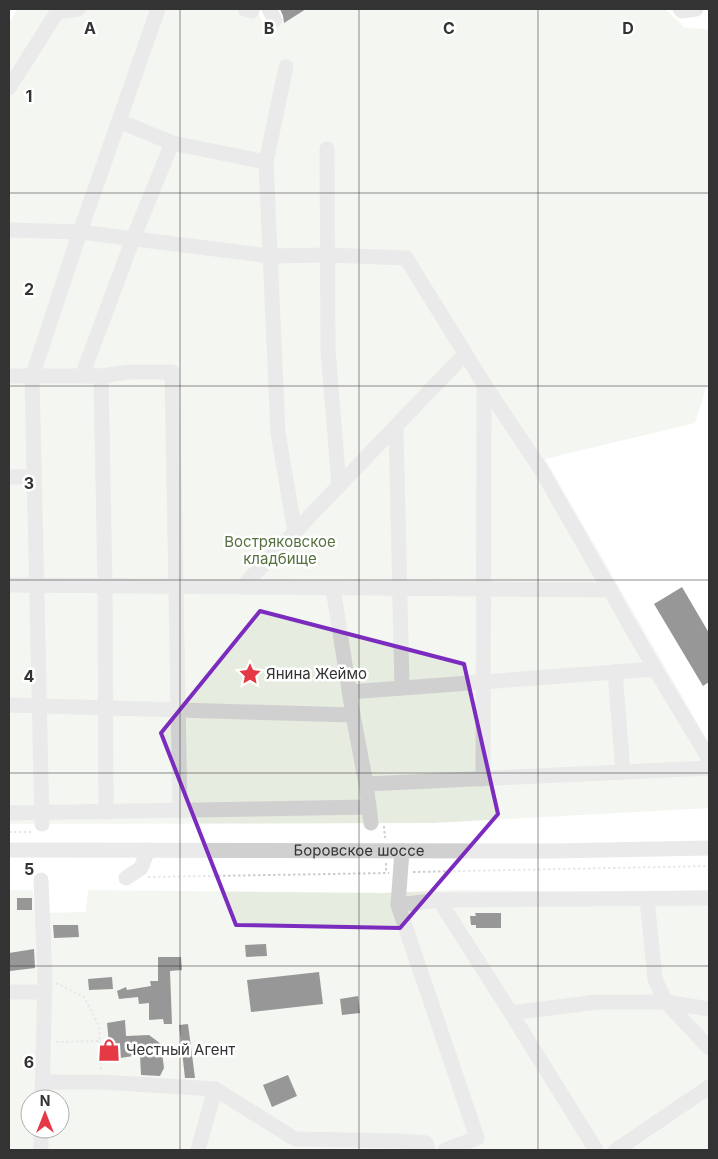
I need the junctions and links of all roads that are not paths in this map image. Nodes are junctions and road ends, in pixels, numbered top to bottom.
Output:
1 (78, 9) edge
2 (158, 9) edge
3 (680, 9) edge
4 (696, 9) edge
5 (59, 10) edge
6 (286, 67) dead end
7 (9, 88) edge
8 (119, 121) junction
9 (172, 143) junction
10 (327, 149) dead end
11 (266, 162) junction
12 (9, 230) edge
13 (80, 232) junction
14 (132, 238) junction
15 (328, 254) junction
16 (270, 256) junction
17 (465, 354) junction
18 (9, 376) edge
19 (82, 376) junction
20 (101, 376) junction
21 (32, 377) junction
22 (484, 384) junction
23 (396, 427) junction
24 (9, 477) edge
25 (34, 477) junction
26 (339, 486) junction
27 (294, 532) junction
28 (9, 585) edge
29 (36, 586) junction
30 (106, 586) junction
31 (176, 587) junction
32 (242, 587) junction
33 (333, 588) junction
34 (400, 589) junction
35 (484, 590) junction
36 (611, 590) junction
37 (655, 669) junction
38 (615, 672) junction
39 (483, 682) junction
40 (402, 688) junction
41 (349, 692) junction
42 (9, 705) edge
43 (39, 706) junction
44 (106, 708) junction
45 (178, 710) junction
46 (353, 715) junction
47 (709, 760) edge
48 (709, 768) edge
49 (623, 772) junction
50 (483, 779) junction
51 (366, 784) junction
52 (369, 807) junction
53 (180, 811) junction
54 (106, 812) junction
55 (9, 813) edge
56 (39, 823) junction
57 (371, 823) dead end
58 (709, 848) edge
59 (9, 850) edge
60 (148, 850) junction
61 (402, 851) junction
62 (126, 878) road end
63 (41, 880) dead end
64 (647, 898) junction
65 (709, 898) edge
66 (439, 900) junction
67 (398, 905) junction
68 (45, 985) junction
69 (9, 992) edge
70 (666, 1002) junction
71 (709, 1009) edge
72 (511, 1013) junction
73 (709, 1048) edge
74 (42, 1082) junction
75 (709, 1087) edge
76 (42, 1089) edge
77 (215, 1089) junction
78 (298, 1145) edge
79 (198, 1150) edge
80 (428, 1150) edge
81 (445, 1150) edge
82 (596, 1150) edge
83 (616, 1150) edge

1 - 5 street
2 - 8 street
3 - 4 street
5 - 7 street
6 - 11 street
8 - 9 street
8 - 13 street
9 - 11 street
9 - 14 street
10 - 15 street
11 - 16 street
12 - 13 street
13 - 14 street
13 - 21 street
14 - 16 street
14 - 19 street
15 - 16 street
15 - 17 street
15 - 26 street
16 - 27 street
17 - 22 street
17 - 23 street
18 - 21 street
19 - 20 street
19 - 21 street
20 - 30 street
20 - 31 street
21 - 25 street
22 - 35 street
22 - 36 street
23 - 26 street
23 - 34 street
24 - 25 street
25 - 29 street
26 - 27 street
27 - 32 street
28 - 29 street
29 - 30 street
29 - 43 street
30 - 31 street
30 - 44 street
31 - 32 street
31 - 45 street
32 - 33 street
33 - 34 street
33 - 41 street
34 - 35 street
34 - 40 street
35 - 36 street
35 - 39 street
36 - 37 street
37 - 38 street
37 - 47 street
38 - 39 street
38 - 49 street
39 - 40 street
39 - 50 street
40 - 41 street
41 - 46 street
42 - 43 street
43 - 44 street
43 - 56 street
44 - 45 street
44 - 54 street
45 - 46 street
45 - 53 street
46 - 51 street
48 - 49 street
49 - 50 street
50 - 51 street
51 - 52 street
52 - 53 street
52 - 57 street
53 - 54 street
54 - 56 street
55 - 56 street
58 - 61 street, Боровское шоссе
59 - 60 street, Боровское шоссе
60 - 61 street, Боровское шоссе
60 - 62 street
61 - 67 street
63 - 68 street
64 - 65 street
64 - 66 street
64 - 70 street
66 - 67 street
66 - 72 street
67 - 81 street
68 - 69 street
68 - 74 street
70 - 71 street
70 - 72 street
70 - 73 street
72 - 82 street
74 - 76 street
74 - 77 street
75 - 83 street
77 - 78 street
77 - 79 street
78 - 80 street

